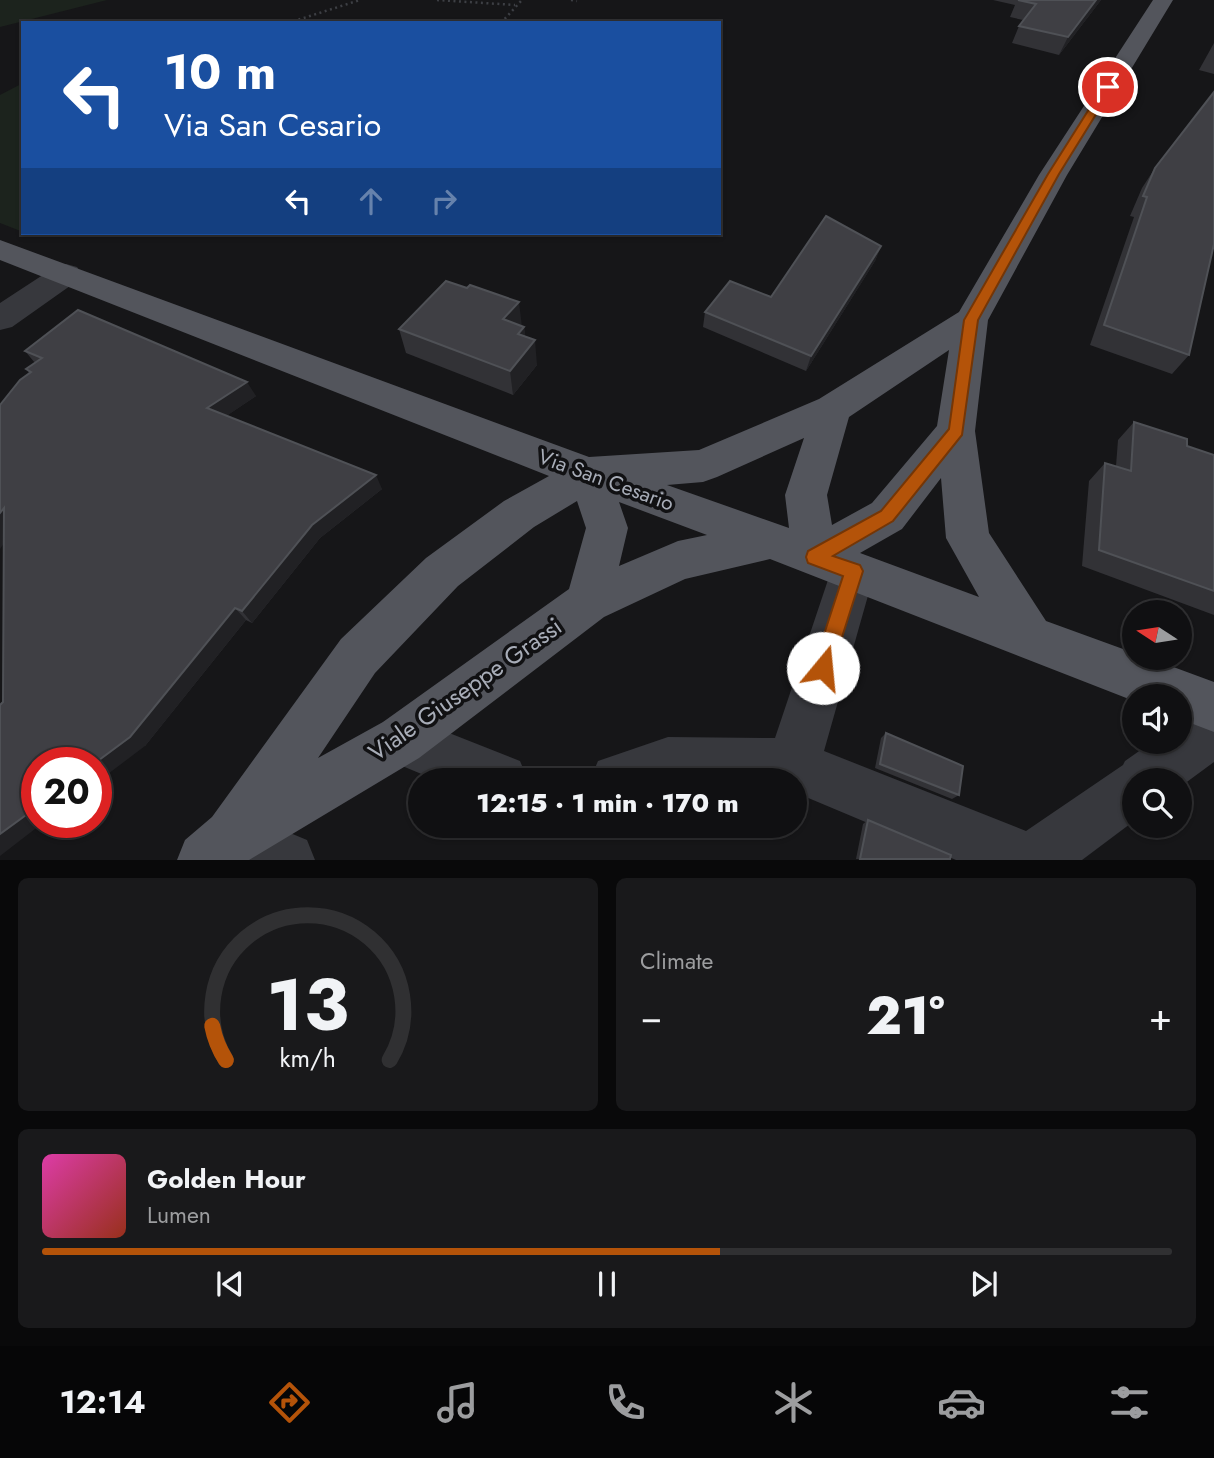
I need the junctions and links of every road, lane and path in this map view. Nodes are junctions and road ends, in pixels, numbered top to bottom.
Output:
1 (360, 0) edge
2 (437, 0) edge
3 (522, 0) edge
4 (571, 0) edge
5 (1163, 0) edge
6 (577, 1) edge
7 (515, 5) junction
8 (294, 21) edge
9 (503, 21) edge
10 (0, 249) edge
11 (66, 274) junction
12 (0, 319) edge
13 (971, 320) junction
14 (832, 409) junction
15 (956, 431) junction
16 (587, 474) junction
17 (771, 540) junction
18 (834, 564) junction
19 (588, 602) junction
20 (1030, 638) junction
21 (1214, 708) edge
22 (1214, 730) edge
23 (401, 740) junction
24 (793, 765) junction
25 (470, 768) edge
26 (655, 768) edge
27 (1161, 768) edge
28 (1122, 797) edge
29 (219, 848) edge
30 (287, 859) edge
31 (1026, 859) edge
32 (1034, 859) edge

1 - 8 path
2 - 7 path
3 - 7 path
4 - 6 path
5 - 13 main road
7 - 9 path
10 - 11 main road, Via San Cesario
11 - 12 lane
11 - 16 main road, Via San Cesario
13 - 14 main road
13 - 15 main road
14 - 16 main road
14 - 18 main road
15 - 18 main road
15 - 20 main road
16 - 17 main road, Via San Cesario
16 - 19 main road
16 - 29 main road
17 - 18 main road, Via San Cesario
17 - 19 main road, Viale Giuseppe Grassi
18 - 20 main road, Via San Cesario
18 - 24 lane
19 - 23 main road, Viale Giuseppe Grassi
20 - 21 main road, Via San Cesario
22 - 27 lane
23 - 25 lane
23 - 29 main road, Viale Giuseppe Grassi
24 - 26 lane
24 - 31 lane
28 - 32 lane
29 - 30 lane

